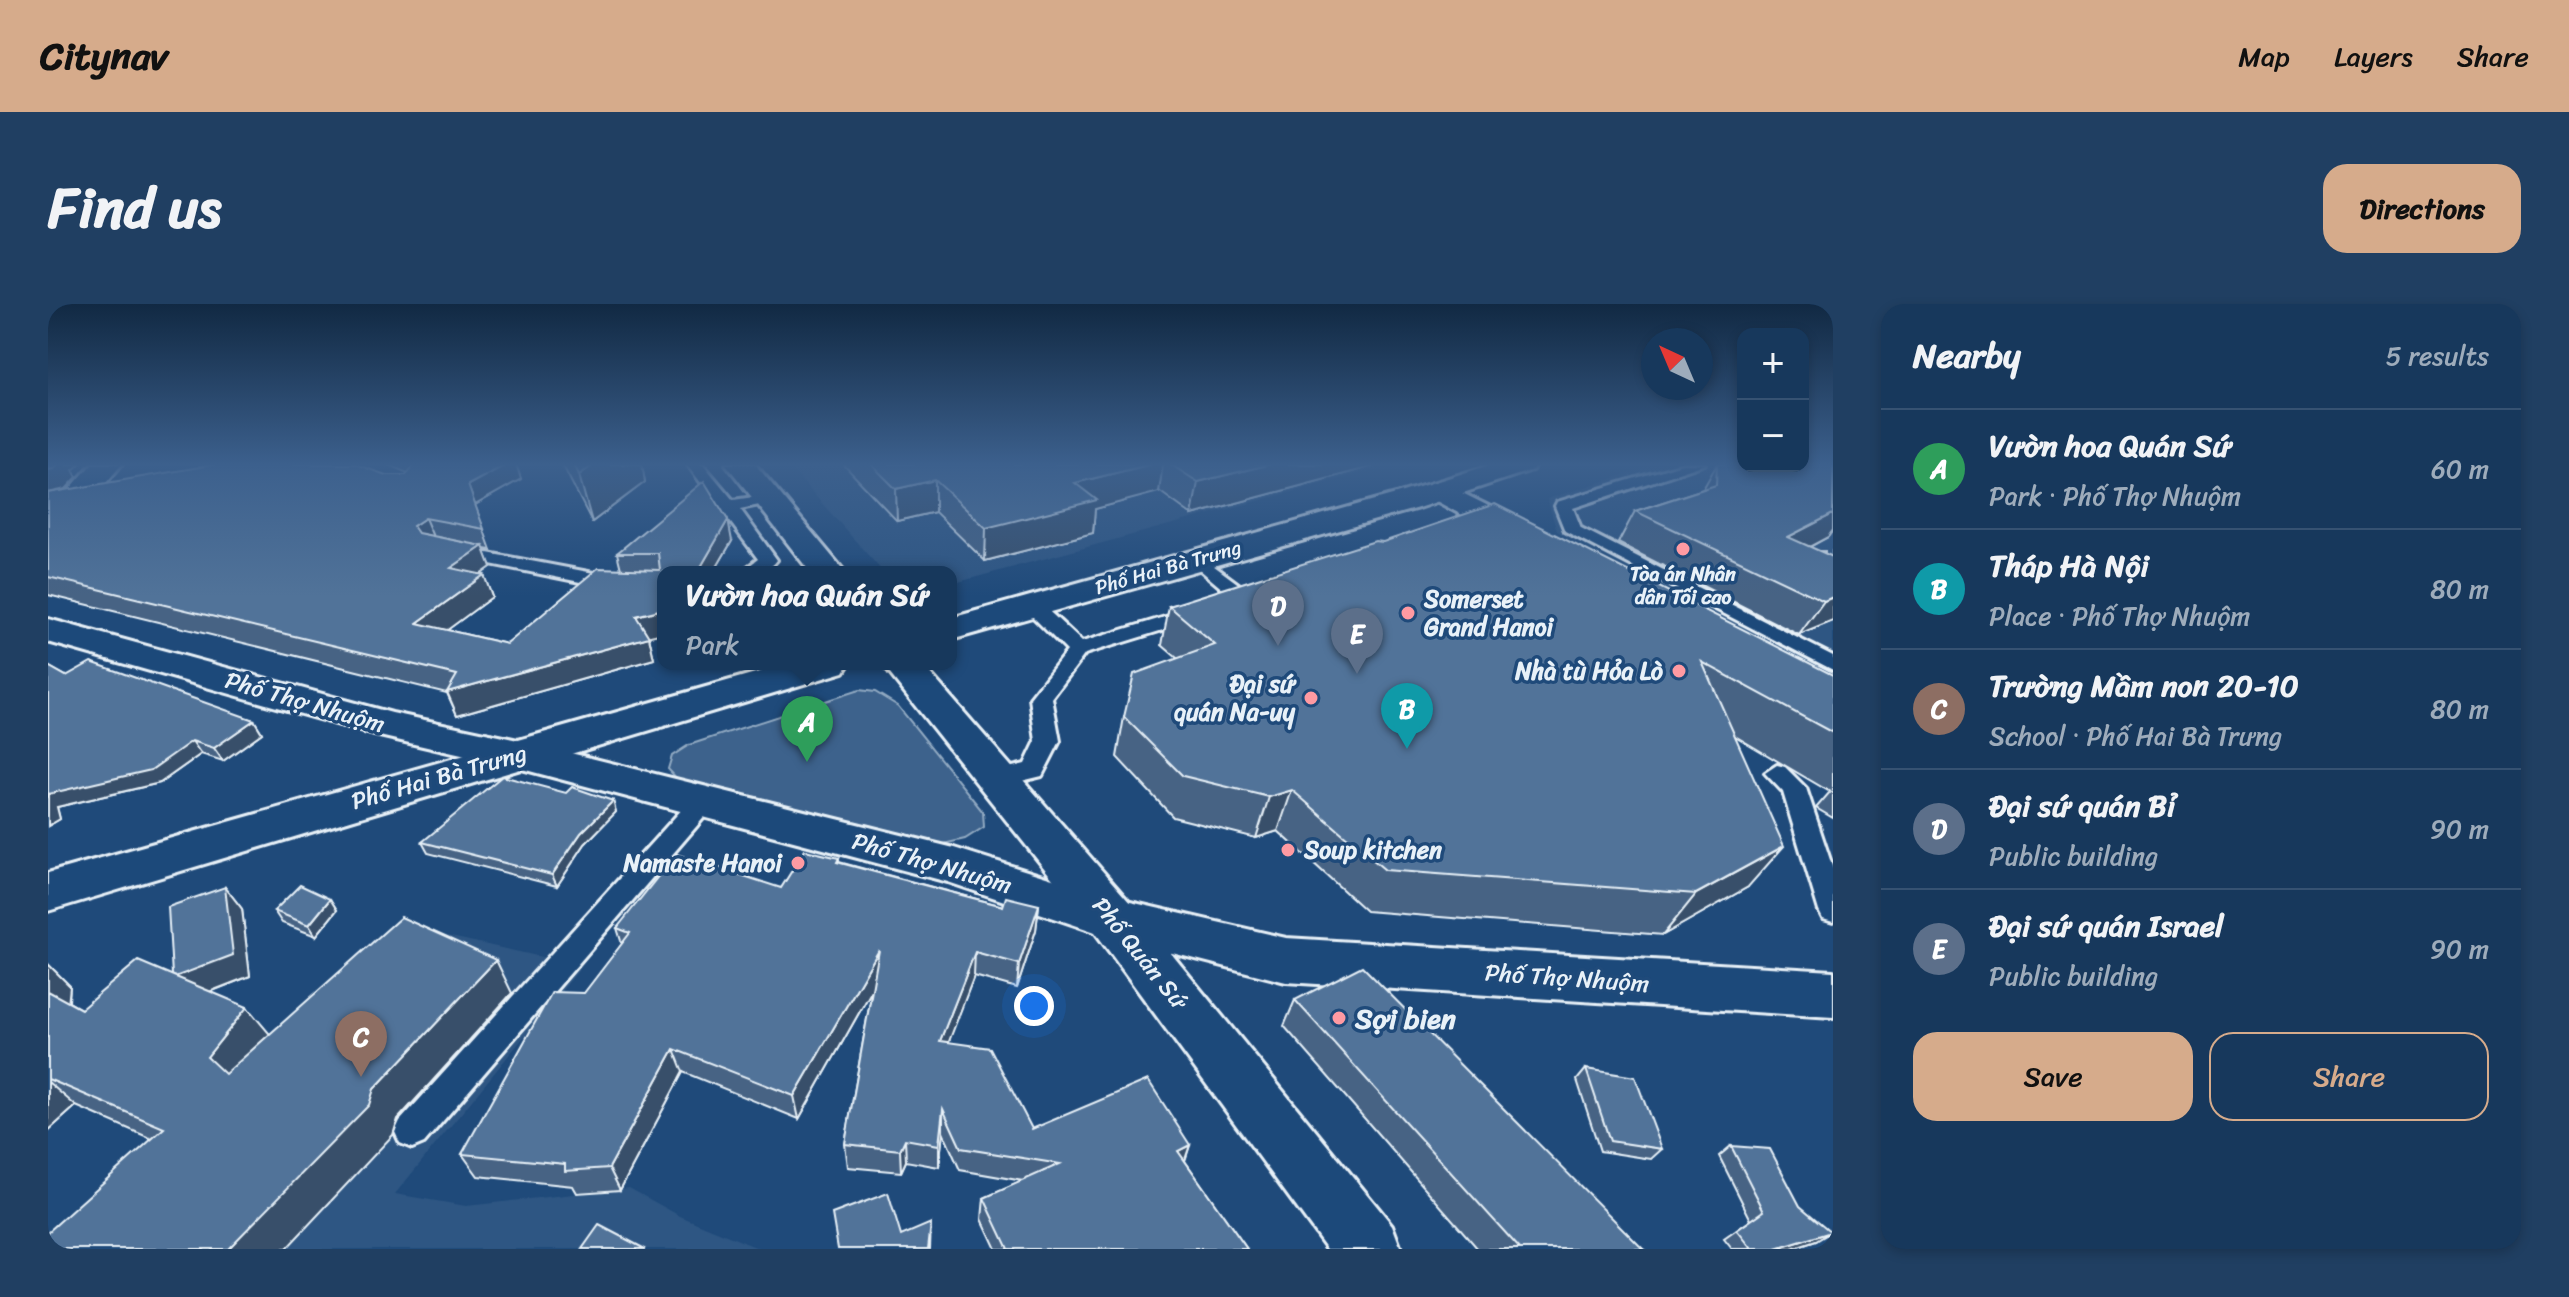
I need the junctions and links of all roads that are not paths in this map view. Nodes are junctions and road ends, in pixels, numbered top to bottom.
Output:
1 (731, 508) edge
2 (776, 508) edge
3 (1379, 508) edge
4 (1475, 508) edge
5 (1564, 508) edge
6 (433, 547) edge
7 (1198, 559) junction
8 (759, 566) edge
9 (823, 566) edge
10 (657, 583) edge
11 (1031, 605) junction
12 (957, 627) edge
13 (48, 630) edge
14 (1078, 650) junction
15 (809, 670) edge
16 (906, 670) edge
17 (1826, 679) edge
18 (518, 754) junction
19 (1777, 773) dead end
20 (997, 779) junction
21 (704, 801) junction
22 (48, 892) edge
23 (1833, 911) edge
24 (1113, 918) junction
25 (1833, 994) edge
26 (412, 1132) dead end
27 (1368, 1249) edge

1 - 8 lane
2 - 9 street
3 - 7 street, Phố Hai Bà Trưng
4 - 17 street
5 - 17 lane
6 - 10 lane
7 - 11 street, Phố Hai Bà Trưng
7 - 14 lane
11 - 12 street, Phố Hai Bà Trưng
11 - 14 lane
13 - 18 street, Phố Thợ Nhuộm
14 - 20 lane
15 - 18 street, Phố Hai Bà Trưng
16 - 20 street, Phố Quán Sứ
18 - 21 street, Phố Thợ Nhuộm
18 - 22 street, Phố Hai Bà Trưng
19 - 23 lane
20 - 24 street, Phố Quán Sứ
21 - 24 street, Phố Thợ Nhuộm
21 - 26 lane
24 - 25 street, Phố Thợ Nhuộm
24 - 27 street, Phố Quán Sứ

